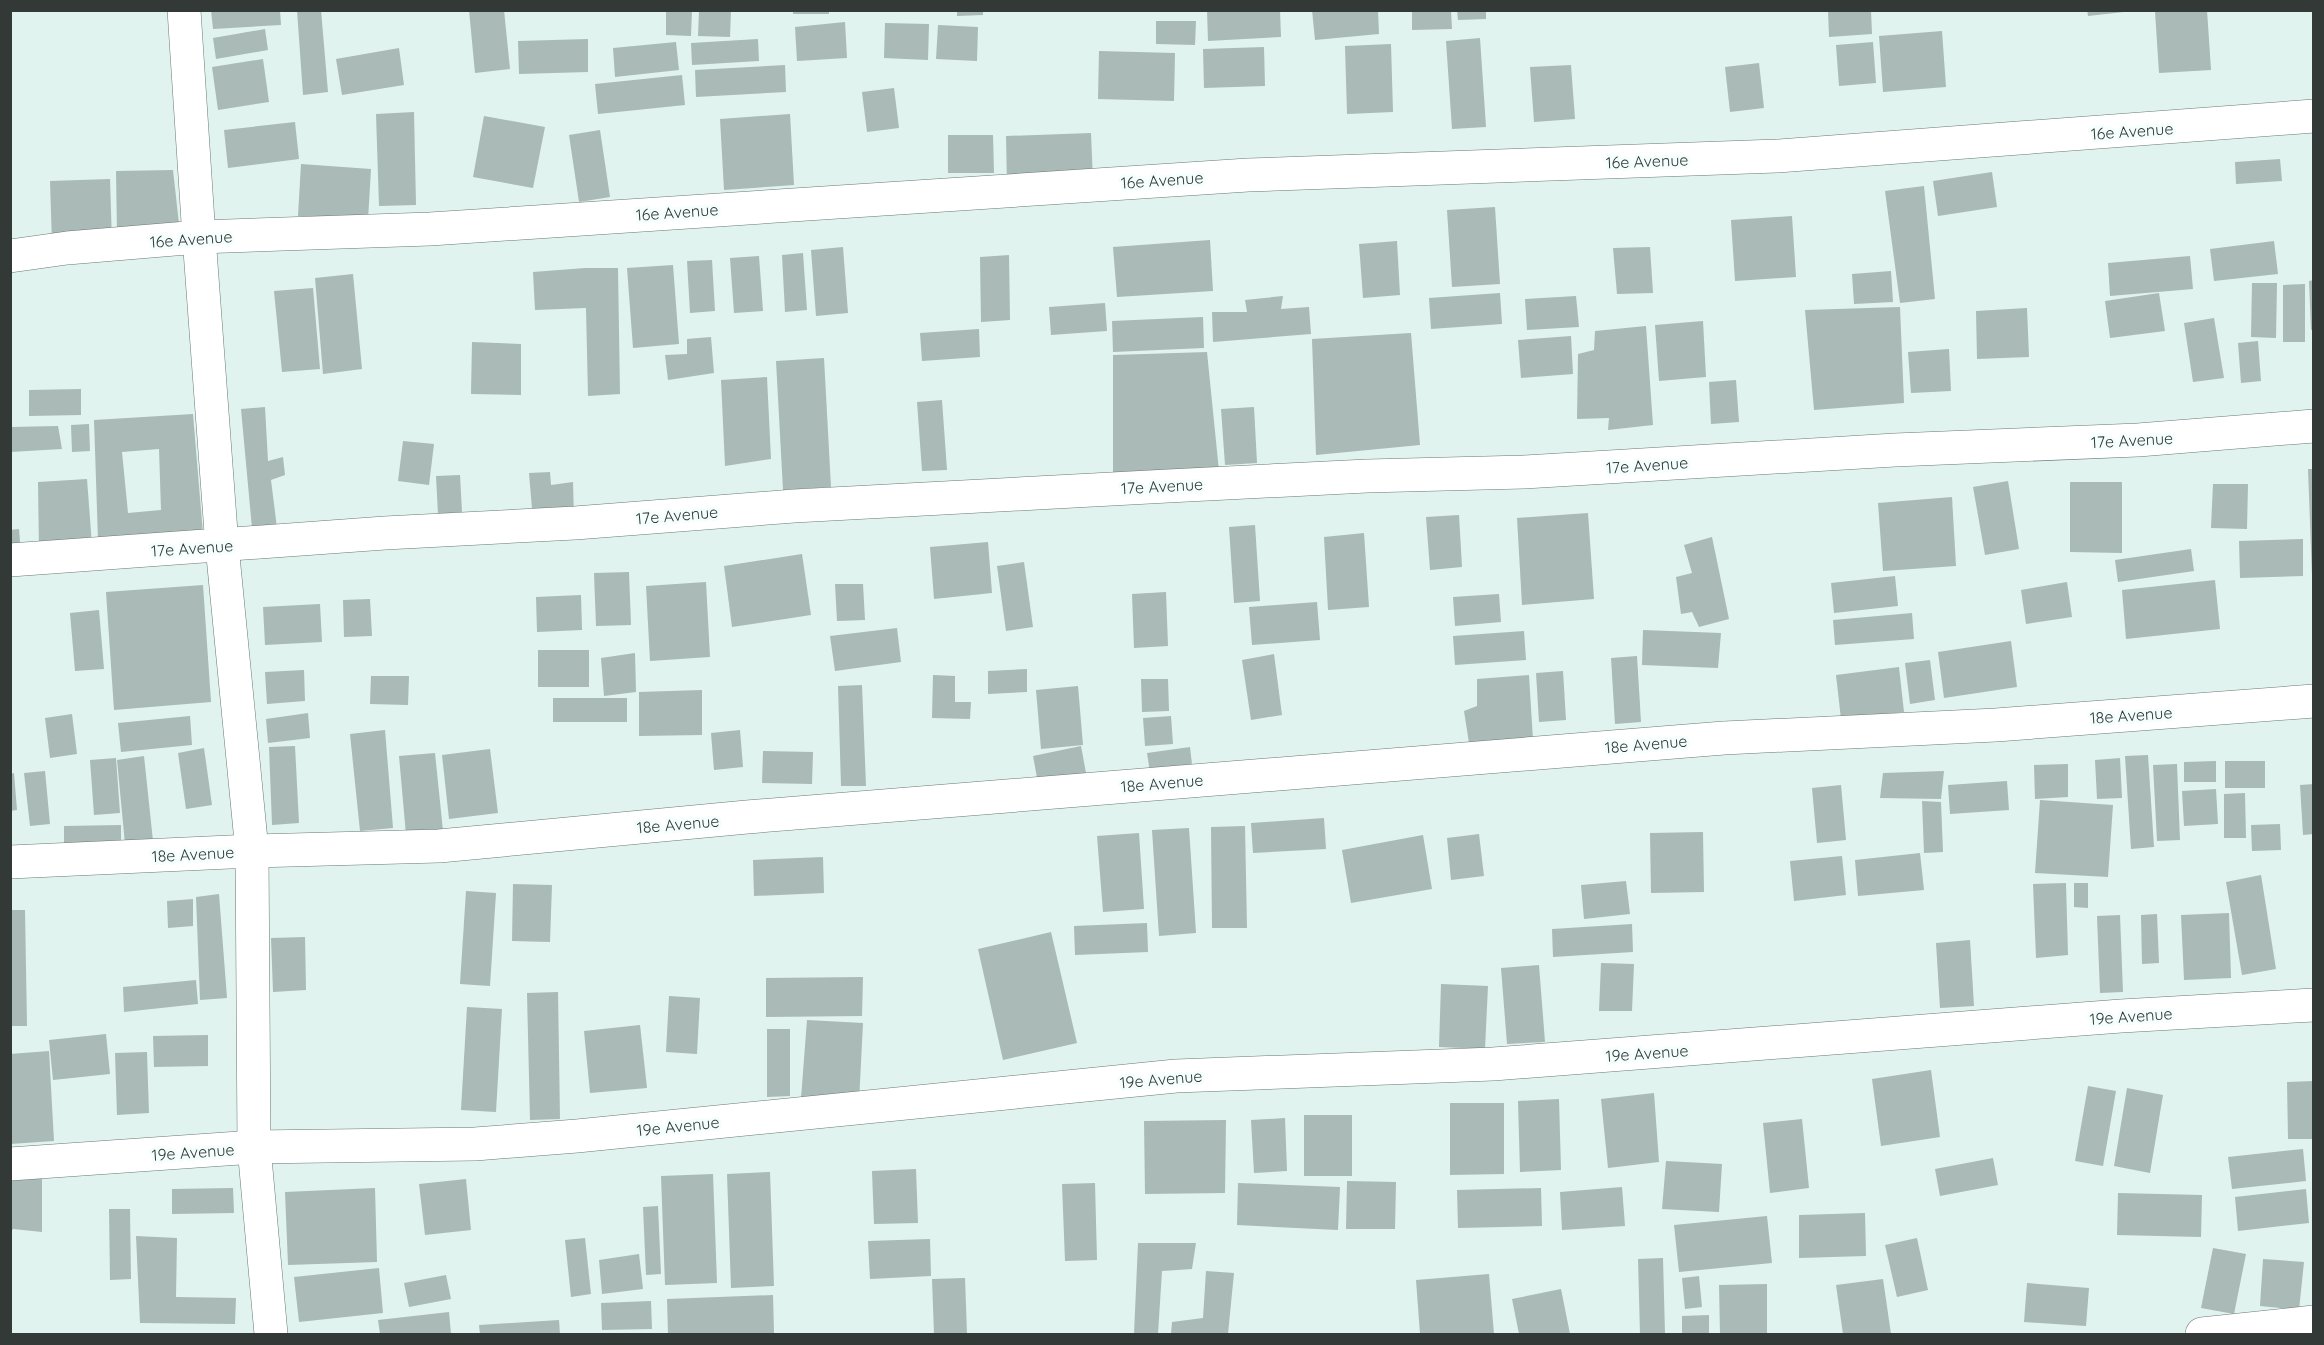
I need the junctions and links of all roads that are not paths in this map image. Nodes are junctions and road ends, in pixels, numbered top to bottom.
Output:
1 (184, 10) edge
2 (2313, 116) edge
3 (199, 237) junction
4 (10, 256) edge
5 (2313, 426) edge
6 (222, 546) junction
7 (10, 560) edge
8 (2313, 701) edge
9 (252, 851) junction
10 (10, 862) edge
11 (2313, 1005) edge
12 (254, 1147) junction
13 (10, 1164) edge
14 (2313, 1322) edge
15 (271, 1335) edge
16 (2202, 1335) edge

1 - 3 street
2 - 3 street, 16e Avenue
3 - 4 street, 16e Avenue
3 - 6 street
5 - 6 street, 17e Avenue
6 - 7 street, 17e Avenue
6 - 9 street
8 - 9 street, 18e Avenue
9 - 10 street, 18e Avenue
9 - 12 street
11 - 12 street, 19e Avenue
12 - 13 street, 19e Avenue
12 - 15 street
14 - 16 street

